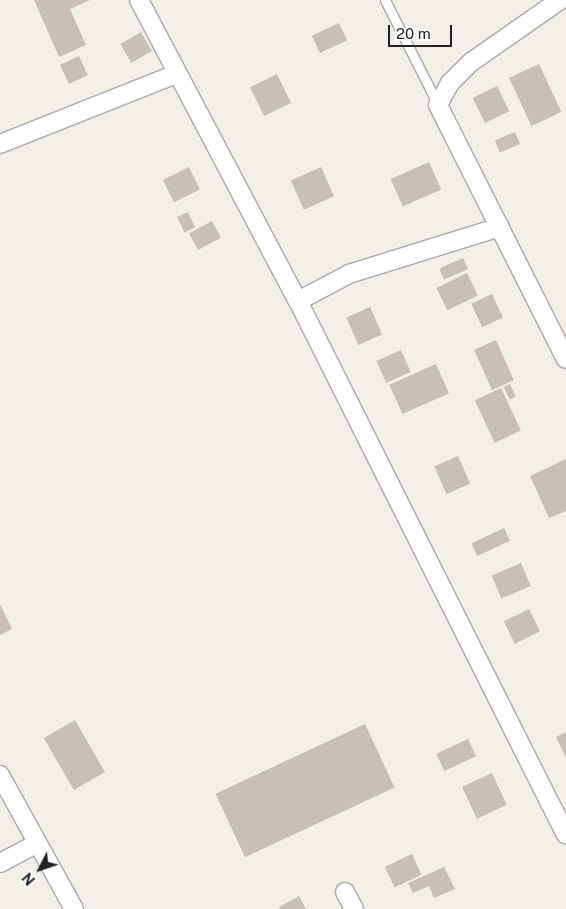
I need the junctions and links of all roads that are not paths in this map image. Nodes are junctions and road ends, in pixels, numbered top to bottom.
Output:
1 (140, 0) edge
2 (385, 0) edge
3 (560, 0) edge
4 (176, 74) junction
5 (438, 105) junction
6 (0, 144) edge
7 (500, 226) junction
8 (298, 301) junction
9 (566, 359) edge
10 (0, 775) edge
11 (566, 835) edge
12 (36, 844) junction
13 (0, 862) edge
14 (345, 892) dead end
15 (74, 909) edge
16 (354, 909) edge

1 - 4 street
2 - 5 lane
3 - 5 street
4 - 6 street
4 - 8 street
5 - 7 street
7 - 8 street
7 - 9 street
8 - 11 street
10 - 12 street
12 - 13 street
12 - 15 street
14 - 16 street

